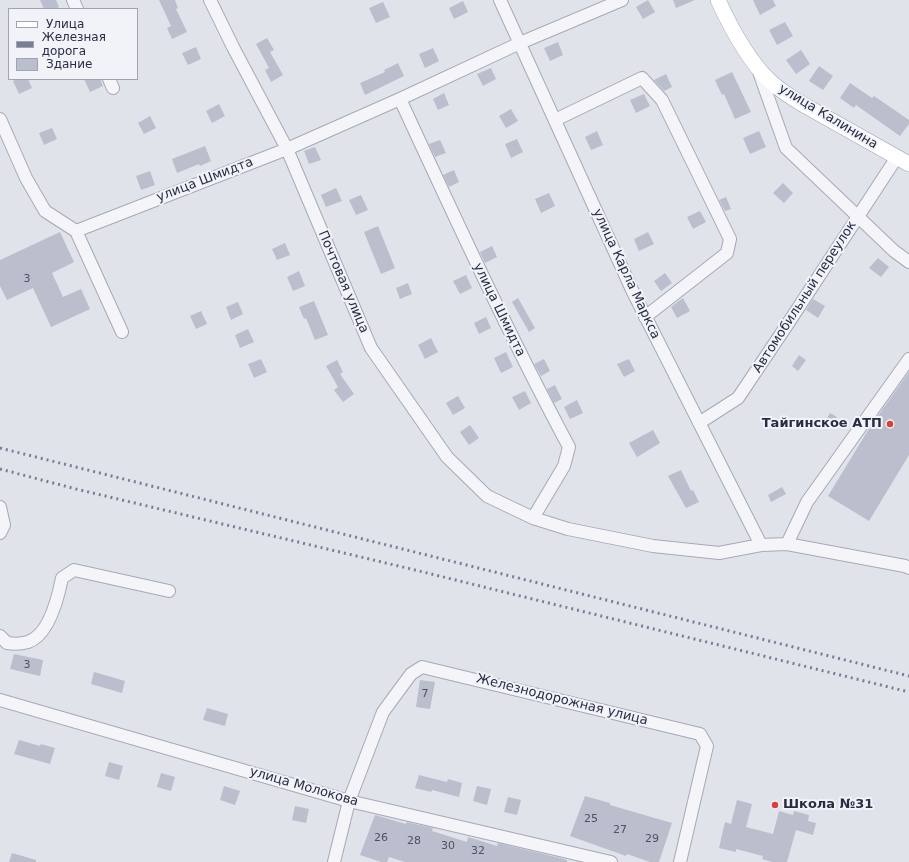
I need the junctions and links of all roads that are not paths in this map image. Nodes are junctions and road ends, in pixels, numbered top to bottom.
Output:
1 (210, 0) edge
2 (500, 0) edge
3 (622, 0) edge
4 (718, 0) edge
5 (520, 43) junction
6 (758, 67) junction
7 (400, 99) junction
8 (0, 119) edge
9 (555, 120) junction
10 (287, 148) junction
11 (903, 160) edge
12 (858, 216) junction
13 (76, 231) junction
14 (909, 262) edge
15 (645, 317) junction
16 (122, 332) dead end
17 (909, 359) edge
18 (699, 422) junction
19 (0, 507) edge
20 (533, 518) junction
21 (0, 533) edge
22 (761, 544) junction
23 (787, 544) junction
24 (908, 566) edge
25 (169, 591) dead end
26 (0, 636) edge
27 (0, 700) edge
28 (349, 801) junction
29 (334, 862) edge
30 (611, 862) edge
31 (680, 862) edge

1 - 10 street, Почтовая улица
2 - 5 street, улица Карла Маркса
3 - 5 street, улица Шмидта
4 - 6 main road, улица Калинина
5 - 7 street, улица Шмидта
5 - 9 street, улица Карла Маркса
6 - 11 main road, улица Калинина
6 - 12 street
7 - 10 street, улица Шмидта
7 - 20 street, улица Шмидта
8 - 13 street
9 - 15 street, улица Карла Маркса
9 - 15 street
10 - 13 street, улица Шмидта
10 - 20 street, Почтовая улица
11 - 12 street, Автомобильный переулок
12 - 14 street
12 - 18 street, Автомобильный переулок
13 - 16 street
15 - 18 street, улица Карла Маркса
17 - 23 street
18 - 22 street, улица Карла Маркса
19 - 21 street
20 - 22 street, Почтовая улица
22 - 23 street, Почтовая улица
23 - 24 street, Почтовая улица
25 - 26 street
27 - 28 street, улица Молокова
28 - 29 street
28 - 30 street, улица Молокова
28 - 31 street, Железнодорожная улица

